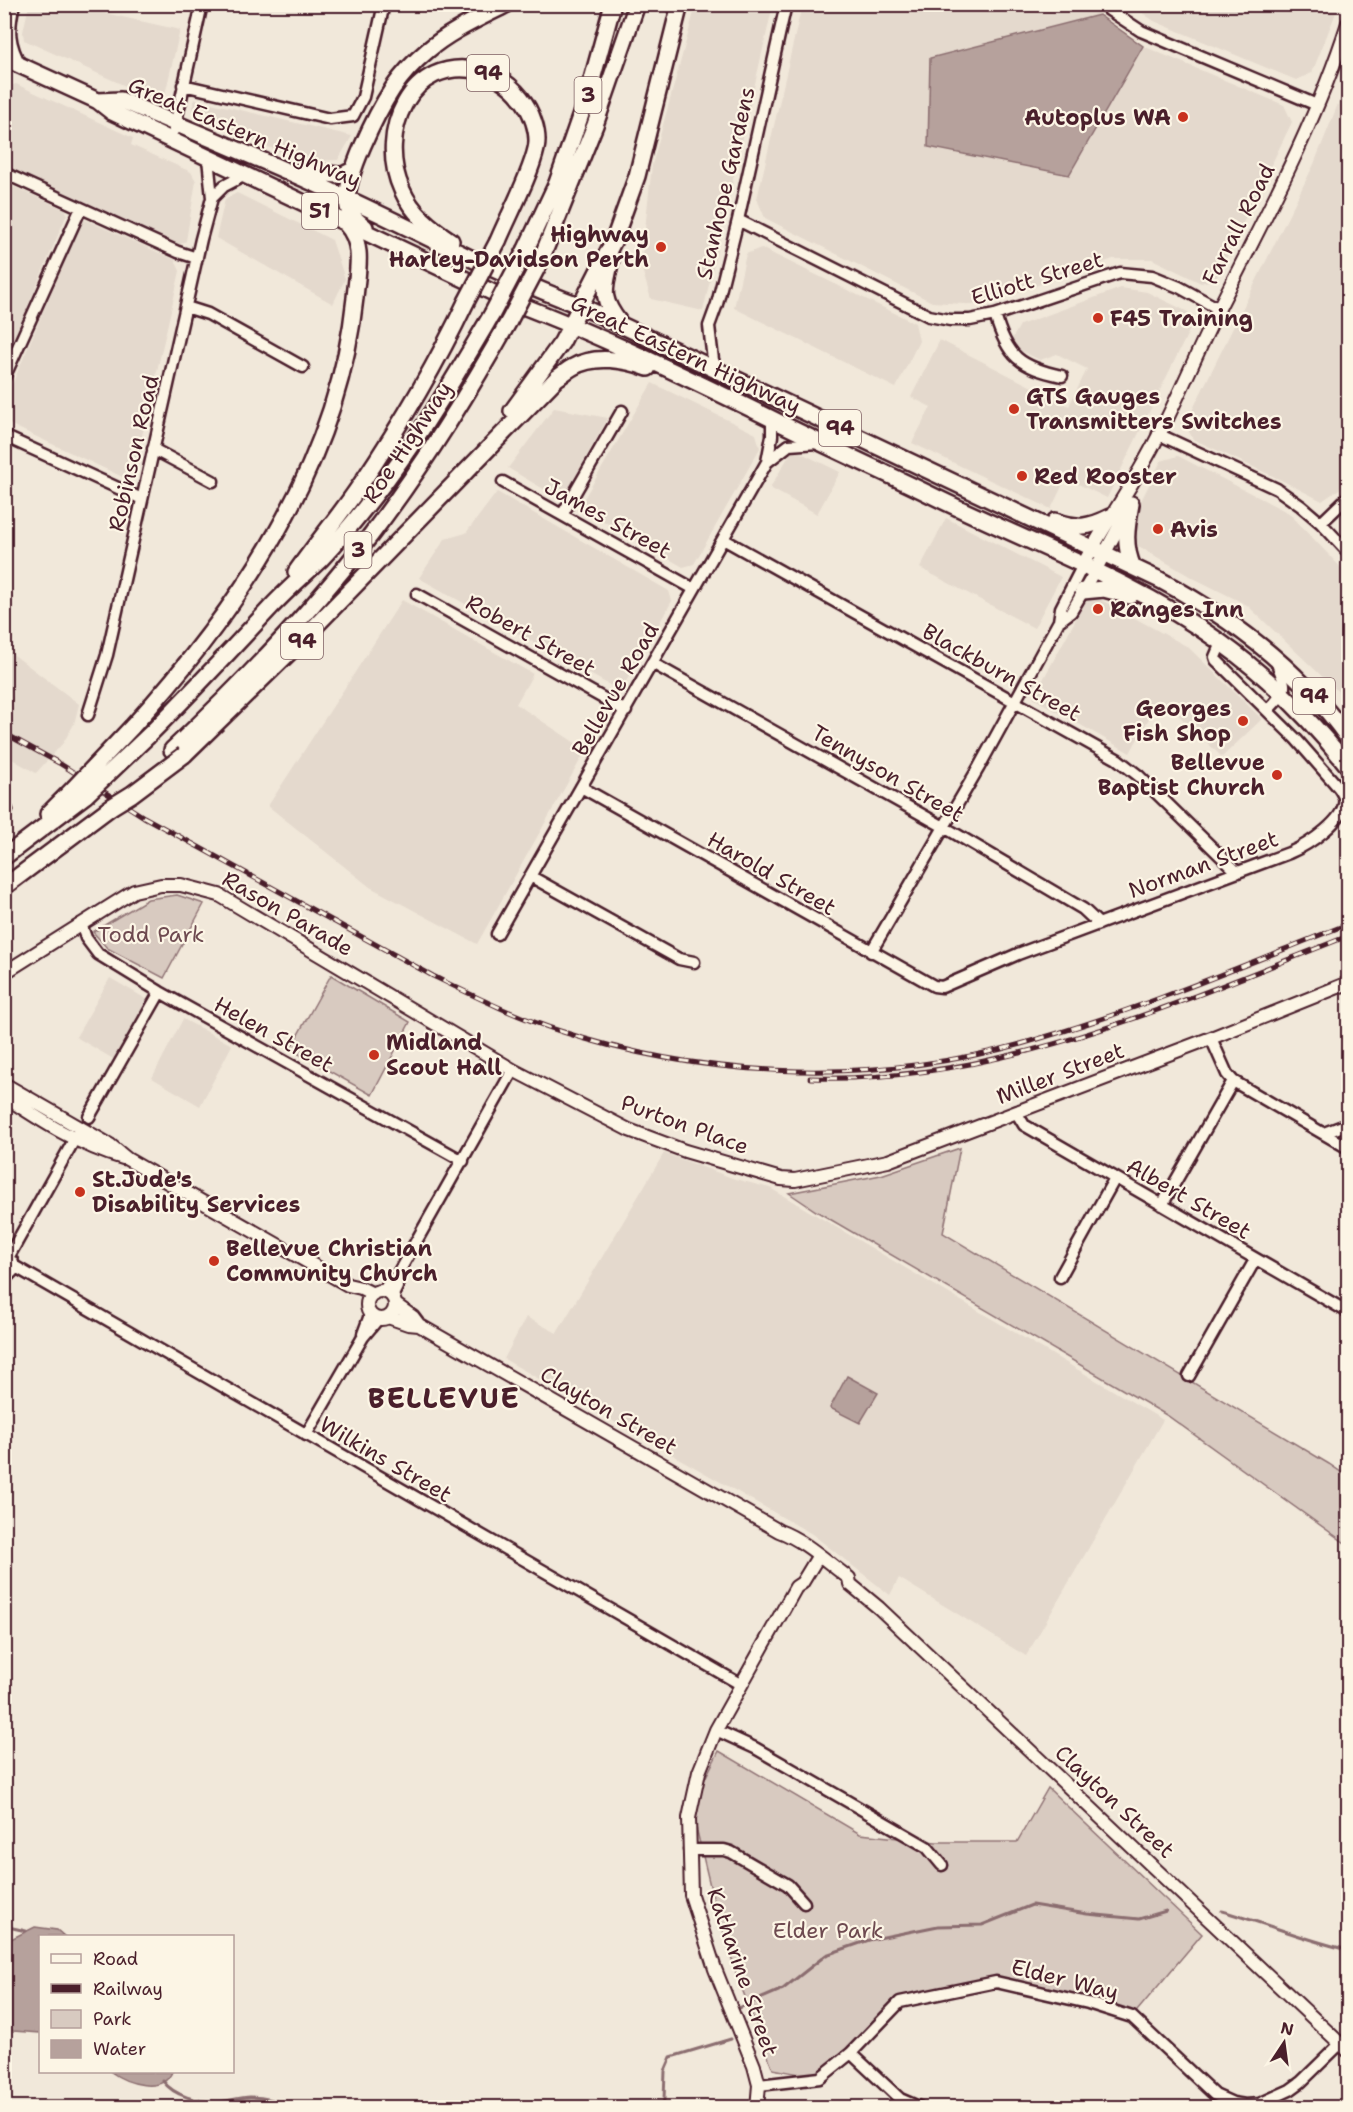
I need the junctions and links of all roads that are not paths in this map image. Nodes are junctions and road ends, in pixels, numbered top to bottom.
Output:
1 (14, 4) edge
2 (202, 4) edge
3 (384, 4) edge
4 (507, 4) edge
5 (613, 4) edge
6 (637, 4) edge
7 (680, 4) edge
8 (786, 4) edge
9 (1105, 4) edge
10 (1348, 23) edge
11 (6, 34) edge
12 (4, 58) edge
13 (21, 66) junction
14 (183, 85) junction
15 (98, 101) junction
16 (1317, 105) junction
17 (176, 124) junction
18 (171, 140) junction
19 (252, 156) junction
20 (208, 158) junction
21 (353, 170) junction
22 (4, 173) edge
23 (245, 175) junction
24 (212, 198) junction
25 (347, 198) junction
26 (81, 208) junction
27 (738, 220) junction
28 (344, 222) junction
29 (374, 236) junction
30 (614, 240) junction
31 (197, 258) junction
32 (474, 261) junction
33 (582, 306) junction
34 (186, 307) junction
35 (1219, 309) junction
36 (995, 315) junction
37 (621, 324) junction
38 (572, 325) junction
39 (303, 367) dead end
40 (718, 370) junction
41 (675, 371) junction
42 (1062, 376) dead end
43 (4, 378) edge
44 (622, 411) dead end
45 (772, 419) junction
46 (1158, 434) junction
47 (4, 436) edge
48 (821, 442) junction
49 (153, 449) junction
50 (767, 462) junction
51 (1139, 471) junction
52 (213, 481) dead end
53 (503, 482) dead end
54 (446, 493) junction
55 (1348, 497) edge
56 (142, 499) junction
57 (1131, 504) junction
58 (1012, 508) junction
59 (562, 515) junction
60 (1110, 517) junction
61 (1321, 523) junction
62 (723, 539) junction
63 (1098, 550) junction
64 (1348, 552) edge
65 (1133, 567) junction
66 (1089, 568) junction
67 (694, 589) junction
68 (1083, 591) junction
69 (417, 594) dead end
70 (1144, 597) junction
71 (272, 606) junction
72 (1059, 621) junction
73 (1221, 643) junction
74 (1275, 658) junction
75 (652, 663) junction
76 (1283, 694) junction
77 (1016, 702) junction
78 (1268, 710) junction
79 (626, 711) junction
80 (88, 716) dead end
81 (1348, 738) edge
82 (178, 753) junction
83 (1348, 766) edge
84 (581, 787) junction
85 (80, 792) junction
86 (944, 827) junction
87 (4, 856) edge
88 (1237, 872) junction
89 (530, 876) junction
90 (4, 887) edge
91 (81, 924) junction
92 (1099, 924) junction
93 (497, 934) dead end
94 (871, 952) junction
95 (694, 962) dead end
96 (4, 973) edge
97 (1348, 983) edge
98 (946, 985) joint
99 (160, 992) junction
100 (1211, 1038) junction
101 (513, 1070) junction
102 (1233, 1082) junction
103 (4, 1083) edge
104 (4, 1096) edge
105 (1016, 1112) junction
106 (1348, 1124) edge
107 (78, 1129) junction
108 (1324, 1133) junction
109 (1348, 1148) edge
110 (463, 1161) junction
111 (1115, 1178) junction
112 (781, 1179) joint
113 (1162, 1205) junction
114 (8, 1257) edge
115 (1255, 1260) junction
116 (1060, 1277) dead end
117 (6, 1280) edge
118 (381, 1305) junction
119 (1348, 1312) edge
120 (1189, 1376) dead end
121 (306, 1435) junction
122 (815, 1556) junction
123 (740, 1684) junction
124 (716, 1730) junction
125 (689, 1850) junction
126 (942, 1865) dead end
127 (804, 1903) dead end
128 (1344, 2048) edge
129 (851, 2053) junction
130 (759, 2085) junction
131 (1260, 2106) edge
132 (757, 2108) edge
133 (921, 2108) edge

1 - 11 street
2 - 14 street
3 - 14 street
4 - 21 highway
5 - 71 highway, Roe Highway / 3, bridge
6 - 82 highway, Roe Highway / 3, bridge
7 - 30 highway
8 - 27 street, Stanhope Gardens
9 - 16 street
10 - 16 main road, Farrall Road
11 - 13 street
12 - 13 highway, Great Eastern Highway / 51
13 - 15 highway, Great Eastern Highway / 51
14 - 17 street
15 - 17 highway, Great Eastern Highway / 51
15 - 18 highway, Great Eastern Highway / 51
16 - 35 main road, Farrall Road
17 - 18 street
17 - 19 highway, Great Eastern Highway / 51
18 - 20 highway, Great Eastern Highway / 51
19 - 21 highway
19 - 25 highway, Great Eastern Highway / 51
20 - 23 highway, Great Eastern Highway / 51
20 - 24 street, Robinson Road
21 - 25 highway
22 - 26 street
23 - 24 street
23 - 28 highway, Great Eastern Highway / 51
24 - 31 street, Robinson Road
25 - 29 highway
25 - 32 highway, Great Eastern Highway / 51
26 - 31 street
26 - 43 street
27 - 36 street, Elliott Street
27 - 40 street, Stanhope Gardens
28 - 29 highway, Great Eastern Highway / 51
28 - 85 highway, bridge
29 - 38 highway, Great Eastern Highway / 51
30 - 33 highway
30 - 37 highway
31 - 34 street, Robinson Road
32 - 33 highway, Great Eastern Highway / 94
32 - 71 highway, 94, bridge
33 - 37 highway, Great Eastern Highway / 94
33 - 38 highway
34 - 39 street
34 - 49 street, Robinson Road
35 - 36 street, Elliott Street
35 - 46 main road, Farrall Road
36 - 42 street
37 - 40 highway, Great Eastern Highway / 94
38 - 41 highway, Great Eastern Highway / 51
38 - 54 highway
40 - 58 highway, Great Eastern Highway / 94
41 - 45 highway, Great Eastern Highway / 94
41 - 54 highway, 94
44 - 59 street
45 - 48 highway, Great Eastern Highway / 94
45 - 50 street, Bellevue Road
46 - 51 main road, Farrall Road
46 - 61 street
47 - 56 street
48 - 50 street, Bellevue Road
48 - 66 highway, Great Eastern Highway / 94
49 - 52 street
49 - 56 street, Robinson Road
50 - 62 street, Bellevue Road
51 - 57 main road, Farrall Road
51 - 60 main road, Farrall Road
53 - 59 street, James Street
54 - 82 highway, 94
55 - 61 street
56 - 80 street, Robinson Road
57 - 63 main road, Farrall Road
57 - 65 highway
58 - 60 highway
58 - 63 highway, Great Eastern Highway / 94
59 - 67 street, James Street
60 - 63 main road, Farrall Road
61 - 64 street
62 - 67 street, Bellevue Road
62 - 77 street, Blackburn Street
63 - 65 highway, Great Eastern Highway / 94
63 - 66 main road, Farrall Road
65 - 74 highway, Great Eastern Highway / 94
66 - 68 street
66 - 70 highway, Great Eastern Highway / 94
66 - 72 street
67 - 75 street, Bellevue Road
68 - 70 highway
68 - 72 street
69 - 79 street, Robert Street
70 - 73 highway, Great Eastern Highway / 94
71 - 85 highway, Roe Highway / 3, bridge
72 - 77 street
73 - 76 highway, Great Eastern Highway / 94
73 - 78 street, Norman Street
74 - 76 street
74 - 81 highway, Great Eastern Highway / 94
75 - 79 street, Bellevue Road
75 - 86 street, Tennyson Street
76 - 78 street
76 - 83 highway, Great Eastern Highway / 94
77 - 86 street
77 - 88 street, Blackburn Street
78 - 88 street, Norman Street
79 - 84 street, Bellevue Road
82 - 90 highway, Roe Highway / 3, bridge
84 - 89 street, Bellevue Road
84 - 94 street, Harold Street
85 - 87 highway, Roe Highway / 3
86 - 92 street, Tennyson Street
86 - 94 street
88 - 92 street, Norman Street
89 - 93 street, Bellevue Road
89 - 95 street
91 - 96 main road, Rason Parade
91 - 99 street, Helen Street
91 - 101 main road, Rason Parade
92 - 98 street, Norman Street
94 - 98 street, Harold Street
97 - 100 main road, Miller Street
99 - 107 street
99 - 110 street, Helen Street
100 - 102 street
100 - 105 main road, Miller Street
101 - 110 street
101 - 112 main road, Purton Place
102 - 108 street
102 - 113 street
103 - 107 main road, Clayton Street
104 - 107 main road, Clayton Street
105 - 111 street, Albert Street
105 - 112 main road, Miller Street
106 - 108 street
107 - 114 street
107 - 118 main road, Clayton Street
108 - 109 street
110 - 118 street
111 - 113 street, Albert Street
111 - 116 street
113 - 115 street, Albert Street
114 - 117 street
114 - 121 street, Wilkins Street
115 - 119 street, Albert Street
115 - 120 street
118 - 121 street
118 - 122 main road, Clayton Street
121 - 123 street, Wilkins Street
122 - 123 main road, Katharine Street
122 - 128 main road, Clayton Street
123 - 124 main road, Katharine Street
124 - 125 main road, Katharine Street
124 - 126 street
125 - 127 street
125 - 130 main road, Katharine Street
128 - 131 street, Elder Way
129 - 130 street, Elder Way
129 - 131 street, Elder Way
129 - 133 street
130 - 132 main road, Katharine Street

